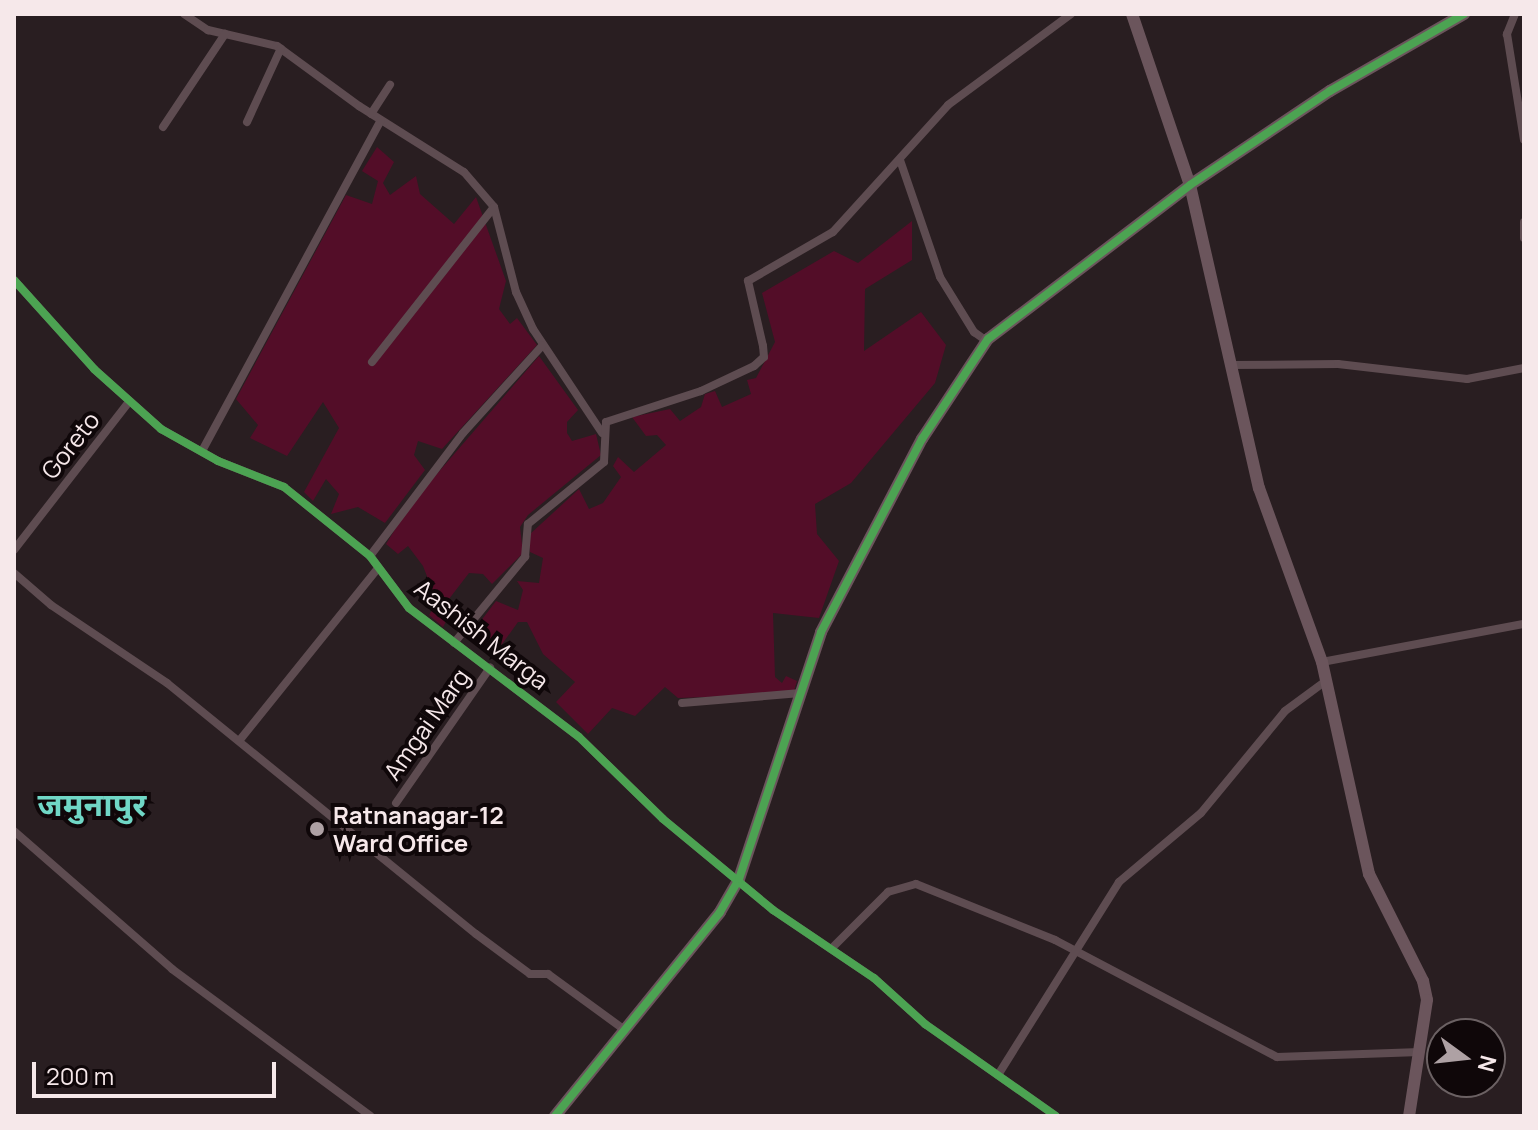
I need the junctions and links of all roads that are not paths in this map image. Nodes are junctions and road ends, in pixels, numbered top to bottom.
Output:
1 (184, 14) edge
2 (1071, 14) edge
3 (1132, 14) edge
4 (1464, 14) edge
5 (1515, 14) edge
6 (225, 34) junction
7 (281, 48) junction
8 (390, 85) dead end
9 (371, 114) junction
10 (381, 120) junction
11 (247, 122) dead end
12 (163, 127) dead end
13 (1524, 140) edge
14 (900, 160) junction
15 (1190, 185) junction
16 (494, 207) junction
17 (1524, 222) edge
18 (1524, 238) edge
19 (14, 280) edge
20 (987, 341) junction
21 (542, 346) junction
22 (372, 362) dead end
23 (1230, 365) junction
24 (1524, 368) edge
25 (129, 402) junction
26 (602, 433) junction
27 (202, 451) junction
28 (14, 550) edge
29 (370, 556) junction
30 (378, 568) junction
31 (14, 573) edge
32 (1524, 624) edge
33 (454, 643) junction
34 (1322, 662) junction
35 (490, 668) junction
36 (1327, 680) junction
37 (801, 693) junction
38 (682, 703) dead end
39 (239, 741) junction
40 (396, 803) dead end
41 (14, 831) edge
42 (739, 879) junction
43 (831, 949) junction
44 (1075, 950) junction
45 (622, 1028) junction
46 (1420, 1052) junction
47 (998, 1075) junction
48 (371, 1116) edge
49 (555, 1116) edge
50 (1056, 1116) edge
51 (1409, 1116) edge

1 - 6 street
2 - 14 street
3 - 15 street
4 - 15 street
5 - 13 street
6 - 7 street
6 - 12 street
7 - 9 street
7 - 11 street
8 - 9 street
9 - 10 street
10 - 16 street
10 - 27 street
14 - 20 street
14 - 26 street
15 - 20 street
15 - 23 street
16 - 21 street
16 - 22 street
17 - 18 street
19 - 25 street, Aashish Marga
20 - 37 street
21 - 26 street
21 - 29 street
23 - 24 street
23 - 34 street
25 - 27 street, Aashish Marga
25 - 28 street, Goreto
26 - 33 street
27 - 29 street, Aashish Marga
29 - 30 street, Aashish Marga
30 - 33 street, Aashish Marga
30 - 39 street
31 - 39 street
32 - 34 street
33 - 35 street, Aashish Marga
34 - 36 street
35 - 40 street, Amgai Marg
35 - 42 street, Aashish Marga
36 - 44 street
36 - 46 street
37 - 38 street
37 - 42 street
39 - 45 street
41 - 48 street
42 - 43 street, Aashish Marga
42 - 45 street
43 - 44 street
43 - 47 street, Aashish Marga
44 - 46 street
44 - 47 street
45 - 49 street
46 - 51 street
47 - 50 street, Aashish Marga

